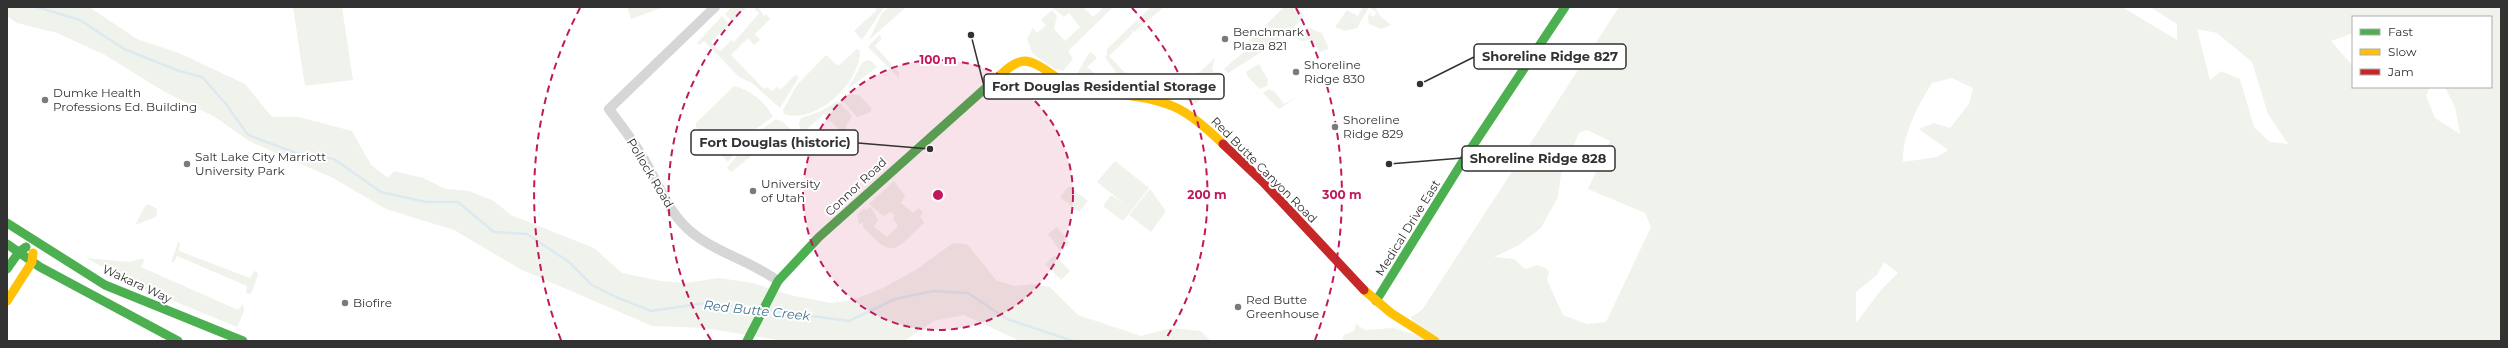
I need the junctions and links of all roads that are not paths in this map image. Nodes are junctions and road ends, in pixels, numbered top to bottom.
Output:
1 (715, 7) edge
2 (1565, 7) edge
3 (1026, 61) joint
4 (7, 223) edge
5 (35, 241) junction
6 (7, 244) edge
7 (19, 252) junction
8 (32, 262) junction
9 (7, 269) edge
10 (778, 281) junction
11 (7, 301) edge
12 (1376, 301) junction
13 (178, 341) edge
14 (244, 341) edge
15 (747, 341) edge
16 (1435, 341) edge

1 - 10 street, Pollock Road
2 - 12 street, Medical Drive East
3 - 10 street, Connor Road
3 - 12 street, Red Butte Canyon Road
4 - 5 street, Wakara Way
5 - 7 street
5 - 8 street
5 - 14 street, Wakara Way
6 - 7 street
7 - 8 street
7 - 9 street
8 - 11 street
8 - 13 street
10 - 15 street, Connor Road
12 - 16 street, Red Butte Canyon Road

